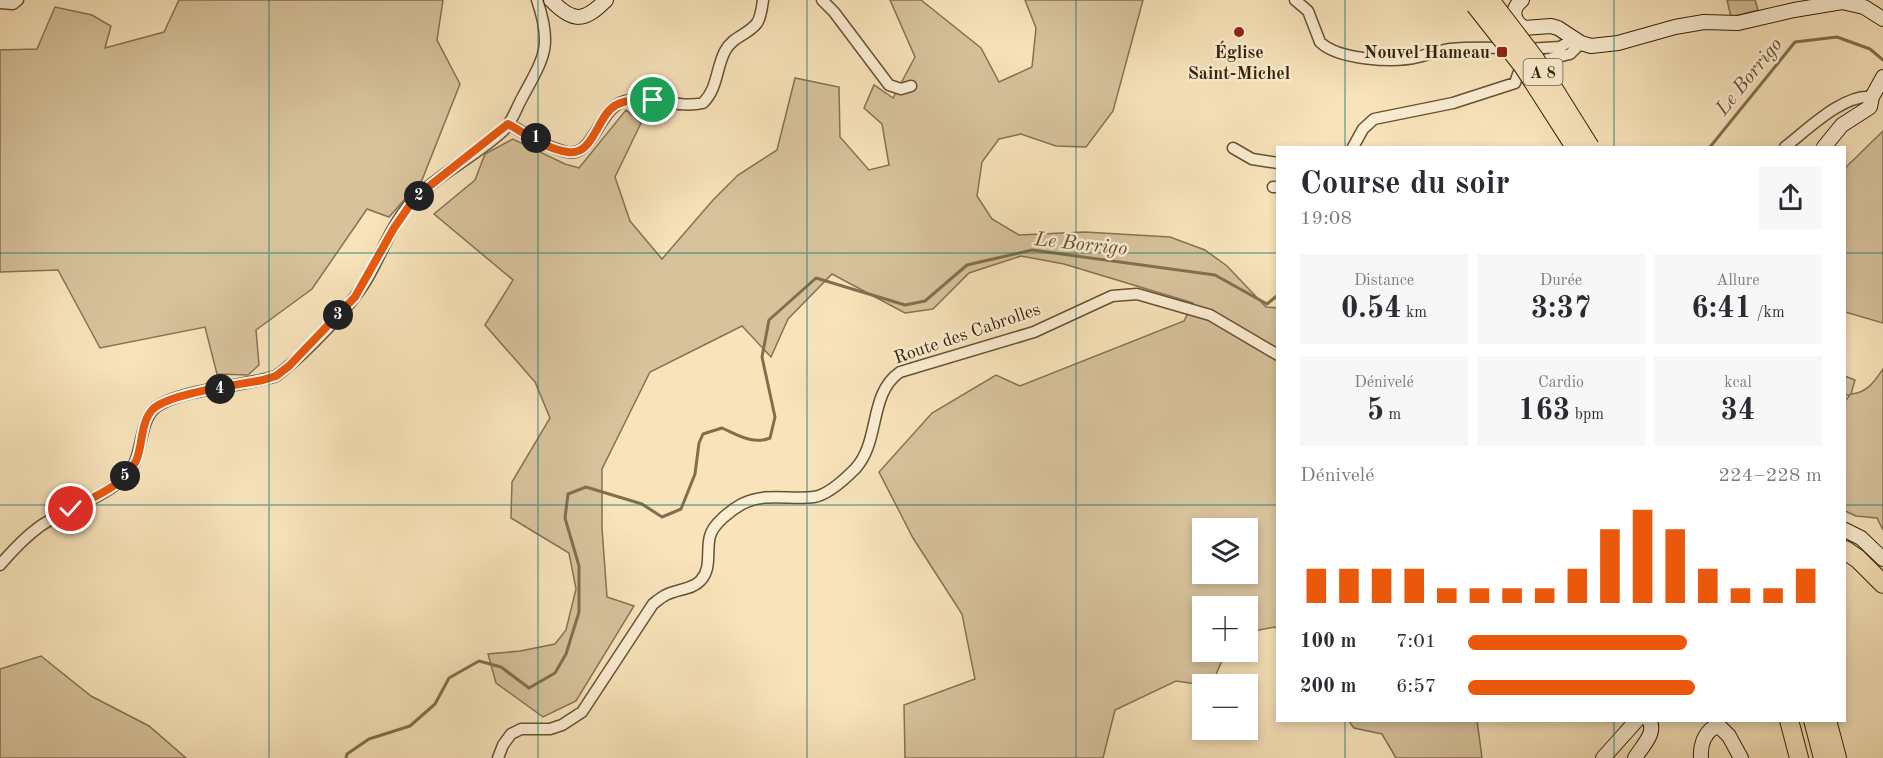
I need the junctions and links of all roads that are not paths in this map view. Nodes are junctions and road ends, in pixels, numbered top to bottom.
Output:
1 (18, 0) edge
2 (537, 0) edge
3 (551, 0) edge
4 (606, 0) edge
5 (763, 0) edge
6 (822, 0) edge
7 (1296, 0) edge
8 (1522, 0) edge
9 (1481, 1) edge
10 (0, 3) edge
11 (1883, 19) edge
12 (1578, 41) junction
13 (1881, 80) edge
14 (911, 86) dead end
15 (1872, 97) junction
16 (508, 124) junction
17 (1354, 146) edge
18 (1574, 146) edge
19 (1589, 146) edge
20 (1786, 146) edge
21 (1825, 146) edge
22 (1233, 148) dead end
23 (1276, 164) edge
24 (1276, 354) edge
25 (1846, 530) edge
26 (1846, 541) edge
27 (1846, 551) edge
28 (1883, 559) edge
29 (0, 565) edge
30 (1883, 573) edge
31 (1883, 584) edge
32 (1635, 722) edge
33 (1649, 722) edge
34 (1790, 722) edge
35 (1814, 722) edge
36 (1829, 724) edge
37 (498, 758) edge
38 (1603, 758) edge
39 (1635, 758) edge
40 (1701, 758) edge
41 (1741, 758) edge
42 (1799, 758) edge
43 (1823, 758) edge
44 (1837, 758) edge

1 - 10 street
2 - 16 street
3 - 4 street
5 - 16 street
6 - 14 street
7 - 12 street
8 - 12 street
9 - 18 highway, A 8, bridge
9 - 19 highway, A 8, bridge
11 - 12 street
12 - 17 street
13 - 15 street
15 - 20 street
15 - 21 street
16 - 29 street
22 - 23 street
24 - 37 street, Route des Cabrolles
25 - 28 street
26 - 30 highway
27 - 31 highway
32 - 38 street
33 - 39 street
34 - 42 highway
35 - 43 highway
36 - 44 highway
40 - 41 street

